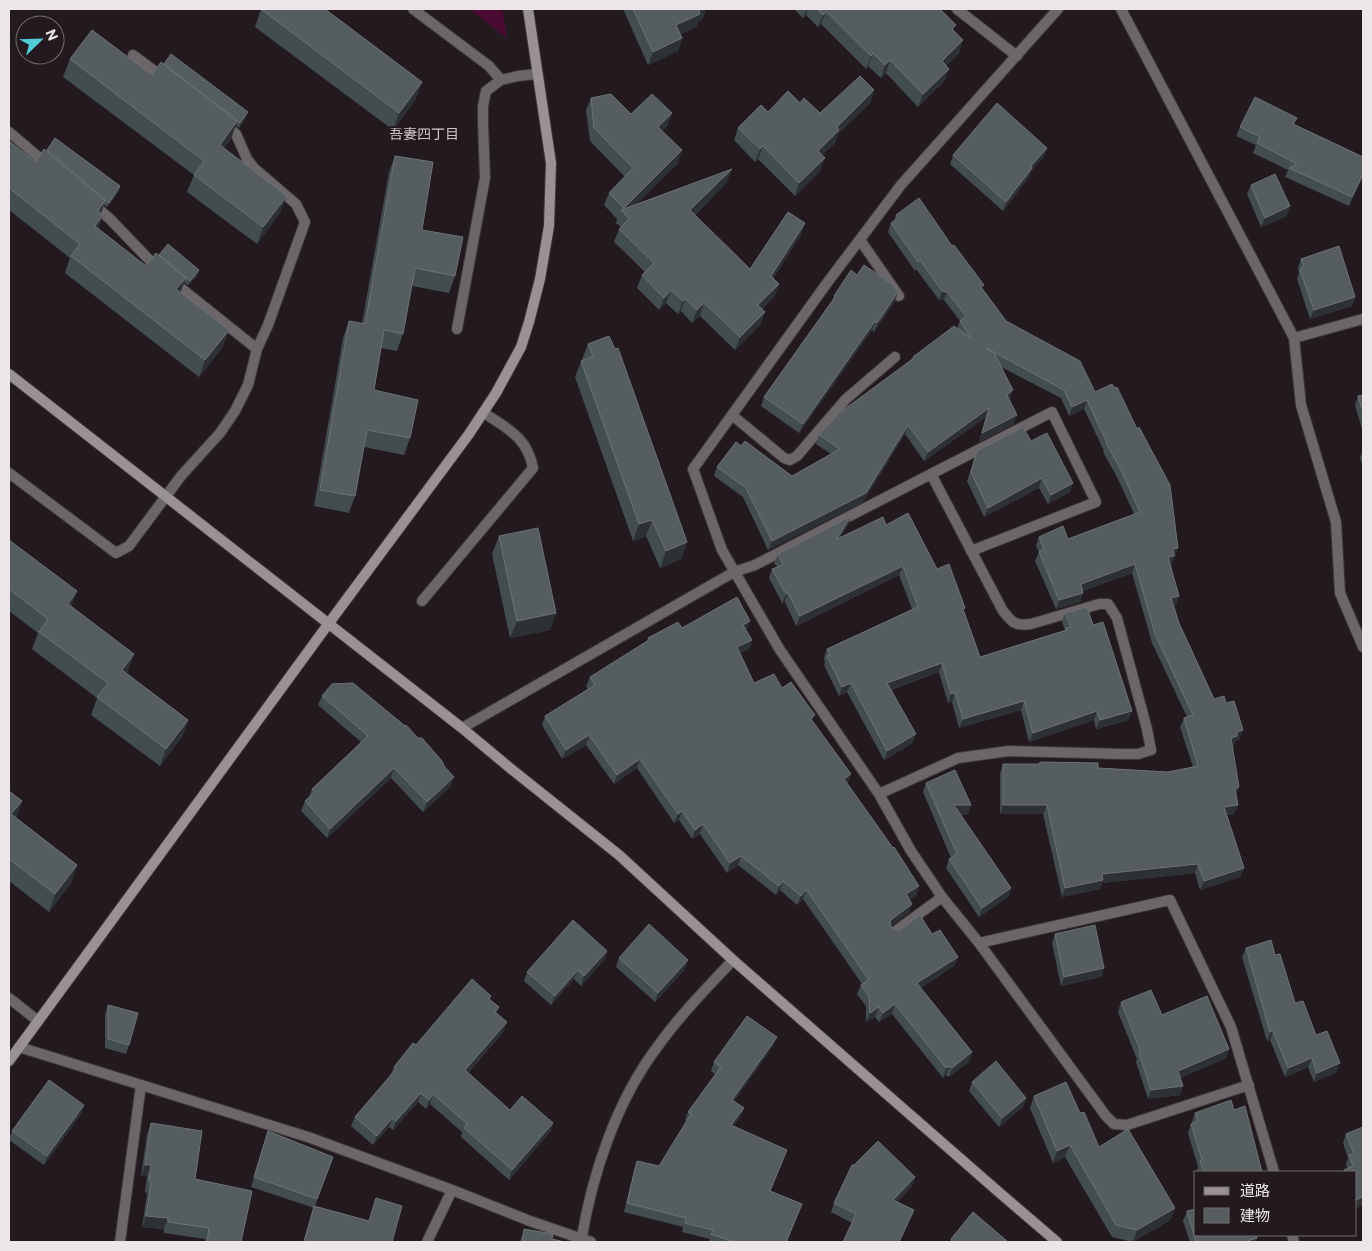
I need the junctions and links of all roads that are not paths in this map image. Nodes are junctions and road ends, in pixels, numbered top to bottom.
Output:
1 (413, 9) edge
2 (528, 9) edge
3 (957, 9) edge
4 (1058, 9) edge
5 (1121, 9) edge
6 (133, 55) dead end
7 (1017, 56) junction
8 (537, 74) junction
9 (500, 80) junction
10 (170, 83) edge
11 (214, 117) edge
12 (9, 132) edge
13 (52, 169) edge
14 (88, 200) edge
15 (860, 240) junction
16 (899, 296) edge
17 (1363, 319) edge
18 (457, 330) dead end
19 (1294, 338) junction
20 (257, 349) junction
21 (895, 357) dead end
22 (9, 374) edge
23 (484, 413) junction
24 (732, 415) junction
25 (9, 473) edge
26 (931, 474) junction
27 (166, 496) junction
28 (971, 551) junction
29 (734, 572) junction
30 (422, 601) dead end
31 (329, 623) junction
32 (1363, 647) edge
33 (462, 728) junction
34 (879, 794) junction
35 (942, 897) junction
36 (893, 933) edge
37 (980, 943) junction
38 (733, 960) junction
39 (9, 998) edge
40 (38, 1021) junction
41 (19, 1047) junction
42 (9, 1061) edge
43 (141, 1085) junction
44 (1249, 1085) junction
45 (1274, 1171) edge
46 (452, 1190) junction
47 (584, 1241) edge
48 (120, 1242) edge
49 (427, 1242) edge
50 (1057, 1242) edge

1 - 9 street
2 - 8 street
3 - 7 street
4 - 7 street
5 - 19 street
6 - 10 street
7 - 15 street
8 - 9 street
8 - 23 street
9 - 18 street
11 - 20 street
12 - 13 street
14 - 20 street
15 - 16 street
15 - 24 street
17 - 19 street
19 - 32 street
20 - 27 street
21 - 24 street
22 - 27 street
23 - 30 street
23 - 31 street
24 - 29 street
25 - 27 street
26 - 28 street
26 - 28 street
26 - 29 street
27 - 31 street
28 - 34 street
29 - 33 street
29 - 34 street
31 - 33 street
31 - 40 street
33 - 38 street
34 - 35 street
35 - 36 street
35 - 37 street
37 - 44 street
37 - 44 street
38 - 47 street
38 - 50 street
39 - 40 street
40 - 41 street
41 - 42 street
41 - 43 street
43 - 46 street
43 - 48 street
44 - 45 street
46 - 47 street
46 - 49 street

